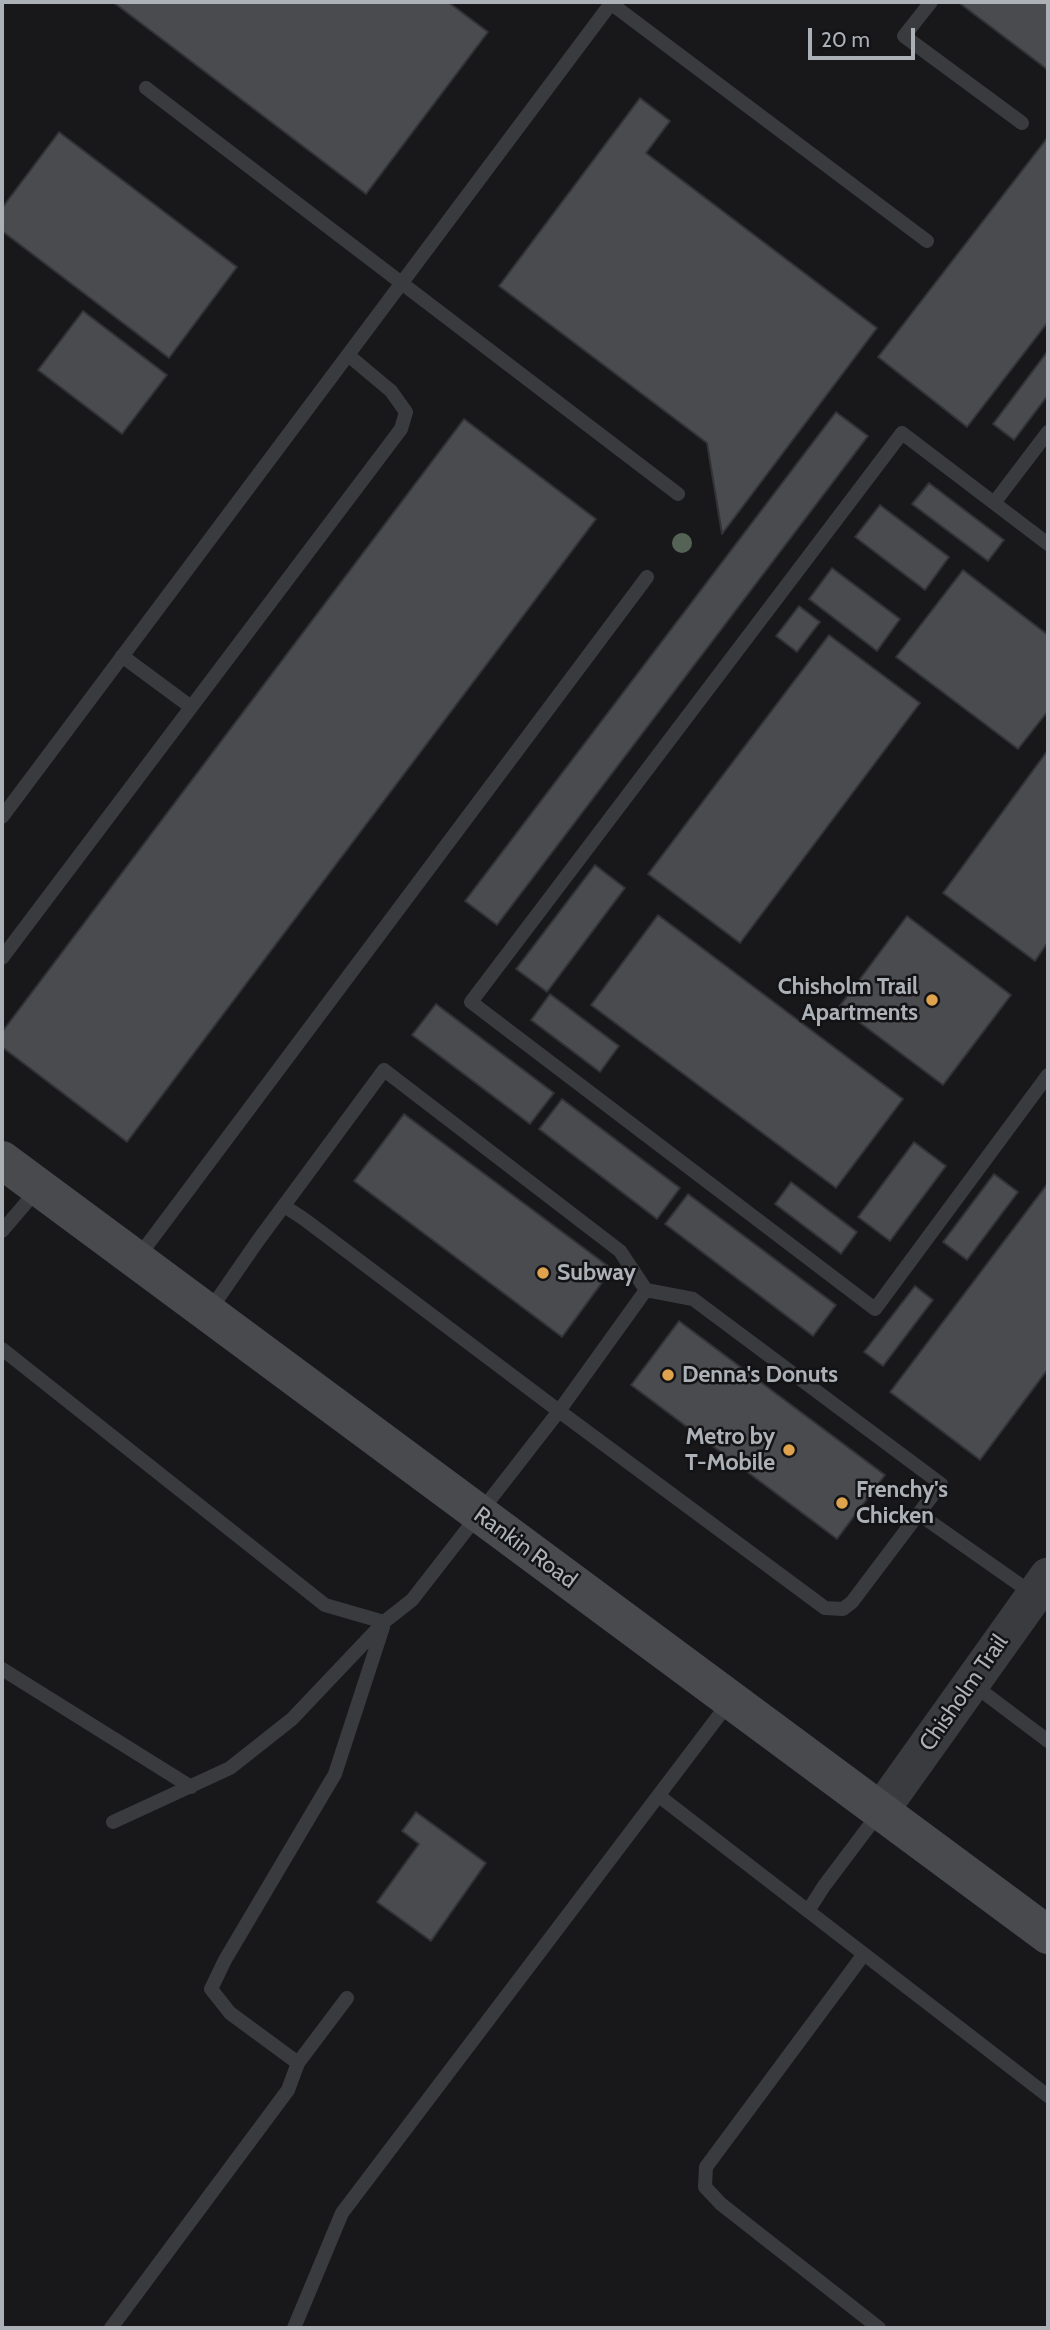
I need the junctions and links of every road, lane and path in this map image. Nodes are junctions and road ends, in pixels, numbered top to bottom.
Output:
1 (610, 2) edge
2 (932, 2) edge
3 (146, 88) dead end
4 (1022, 123) dead end
5 (927, 241) dead end
6 (402, 283) junction
7 (348, 355) junction
8 (1048, 432) edge
9 (678, 494) dead end
10 (994, 503) junction
11 (1048, 544) edge
12 (647, 577) dead end
13 (122, 656) junction
14 (191, 707) junction
15 (2, 817) edge
16 (2, 958) edge
17 (1048, 1075) edge
18 (2, 1160) edge
19 (39, 1188) junction
20 (284, 1206) junction
21 (2, 1231) edge
22 (136, 1261) junction
23 (646, 1290) junction
24 (208, 1314) junction
25 (2, 1349) edge
26 (559, 1411) junction
27 (479, 1514) junction
28 (919, 1514) junction
29 (1041, 1585) edge
30 (384, 1622) junction
31 (2, 1669) edge
32 (971, 1683) junction
33 (731, 1700) junction
34 (1048, 1741) edge
35 (191, 1787) junction
36 (659, 1796) junction
37 (881, 1810) junction
38 (113, 1822) dead end
39 (808, 1911) junction
40 (1048, 1935) edge
41 (864, 1954) junction
42 (347, 1997) dead end
43 (298, 2063) junction
44 (1048, 2096) edge
45 (111, 2328) edge
46 (294, 2328) edge
47 (879, 2328) edge

1 - 5 lane
1 - 6 lane
2 - 4 lane
3 - 6 lane
6 - 7 lane
6 - 9 lane
7 - 13 lane
7 - 14 lane
8 - 10 lane
10 - 11 lane
10 - 17 lane
12 - 22 lane
13 - 14 lane
13 - 15 lane
14 - 16 lane
18 - 19 main road, Rankin Road
19 - 21 lane
19 - 22 main road, Rankin Road
20 - 23 lane
20 - 24 lane
20 - 26 lane
22 - 24 main road, Rankin Road
23 - 26 lane
23 - 28 lane
24 - 27 main road, Rankin Road
25 - 30 lane
26 - 27 lane
26 - 28 lane
27 - 30 lane
27 - 33 main road, Rankin Road
28 - 29 lane
29 - 32 street, Chisholm Trail
30 - 35 lane
30 - 43 lane
31 - 35 lane
32 - 34 lane
32 - 37 street, Chisholm Trail
33 - 36 lane
33 - 37 main road, Rankin Road
35 - 38 lane
36 - 39 lane
36 - 46 lane
37 - 39 lane
37 - 40 main road, Rankin Road
39 - 41 lane
41 - 44 lane
41 - 47 lane
42 - 43 lane
43 - 45 lane

